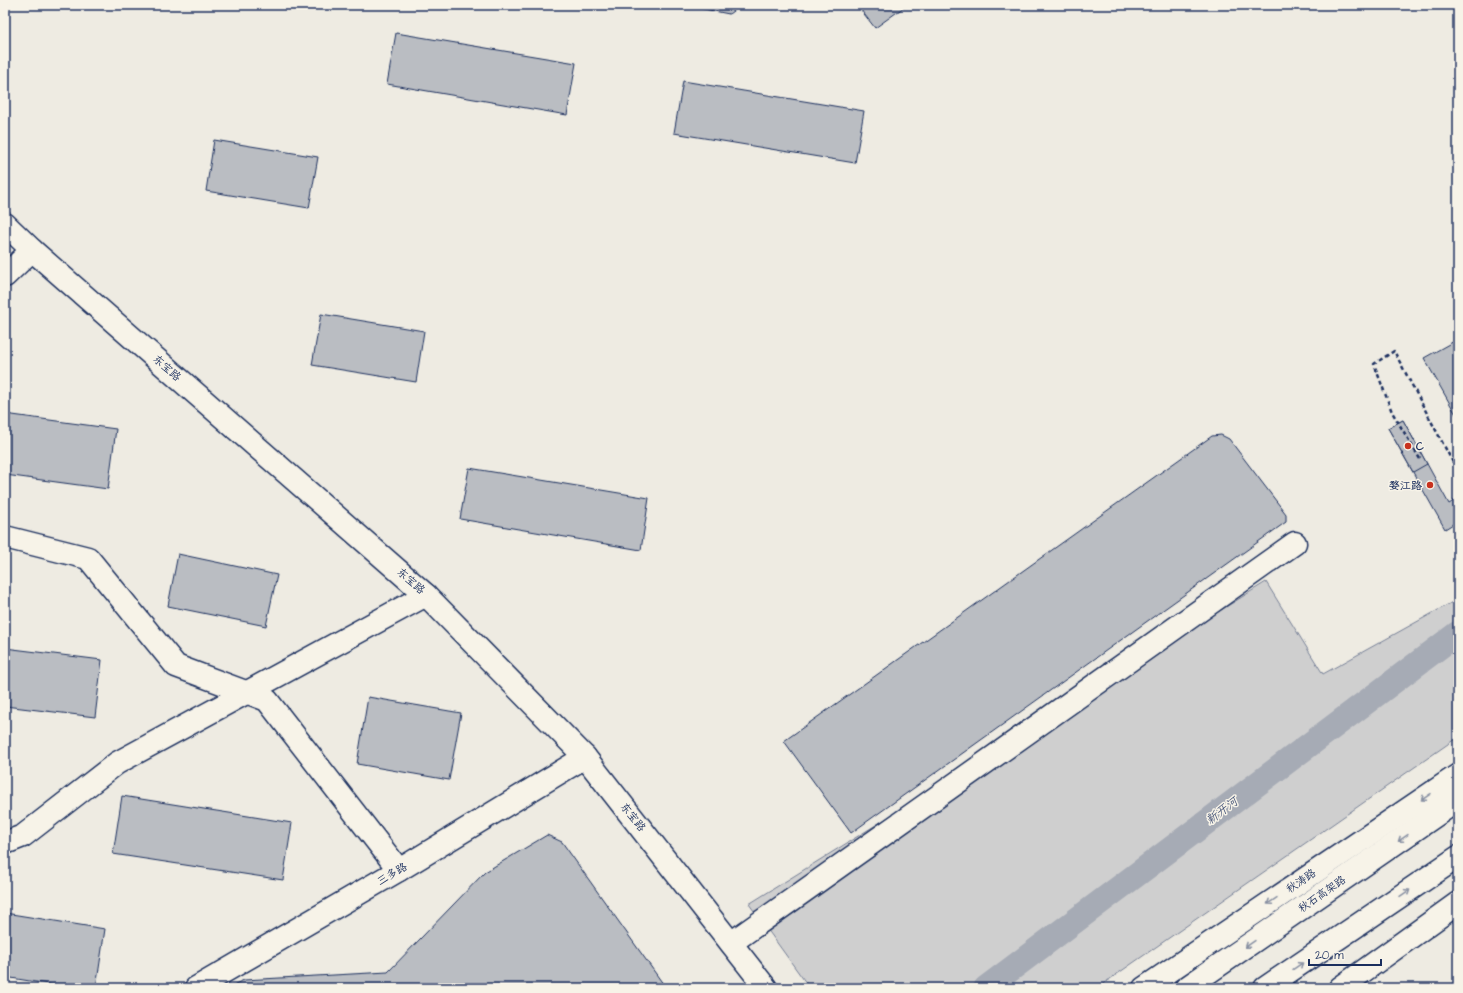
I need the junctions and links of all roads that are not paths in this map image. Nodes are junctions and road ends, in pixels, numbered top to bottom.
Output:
1 (5, 224) edge
2 (32, 250) junction
3 (5, 276) edge
4 (5, 537) edge
5 (1295, 543) dead end
6 (426, 595) junction
7 (246, 693) junction
8 (585, 757) junction
9 (1458, 775) edge
10 (1458, 800) edge
11 (5, 843) edge
12 (1458, 857) edge
13 (399, 870) junction
14 (1458, 903) edge
15 (731, 943) junction
16 (196, 988) edge
17 (766, 988) edge
18 (1144, 988) edge
19 (1186, 988) edge
20 (1265, 988) edge
21 (1340, 988) edge

1 - 2 main road, 东宝路
2 - 3 main road
2 - 6 main road, 东宝路
4 - 7 main road
5 - 15 main road
6 - 7 main road
6 - 8 main road, 东宝路
7 - 11 main road
7 - 13 main road
8 - 13 main road, 三多路
8 - 15 main road, 东宝路
9 -> 18 main road, 秋涛路
10 -> 19 main road, 秋石高架路
20 -> 12 main road
13 - 16 main road, 三多路
14 - 21 main road
15 - 17 main road, 东宝路

